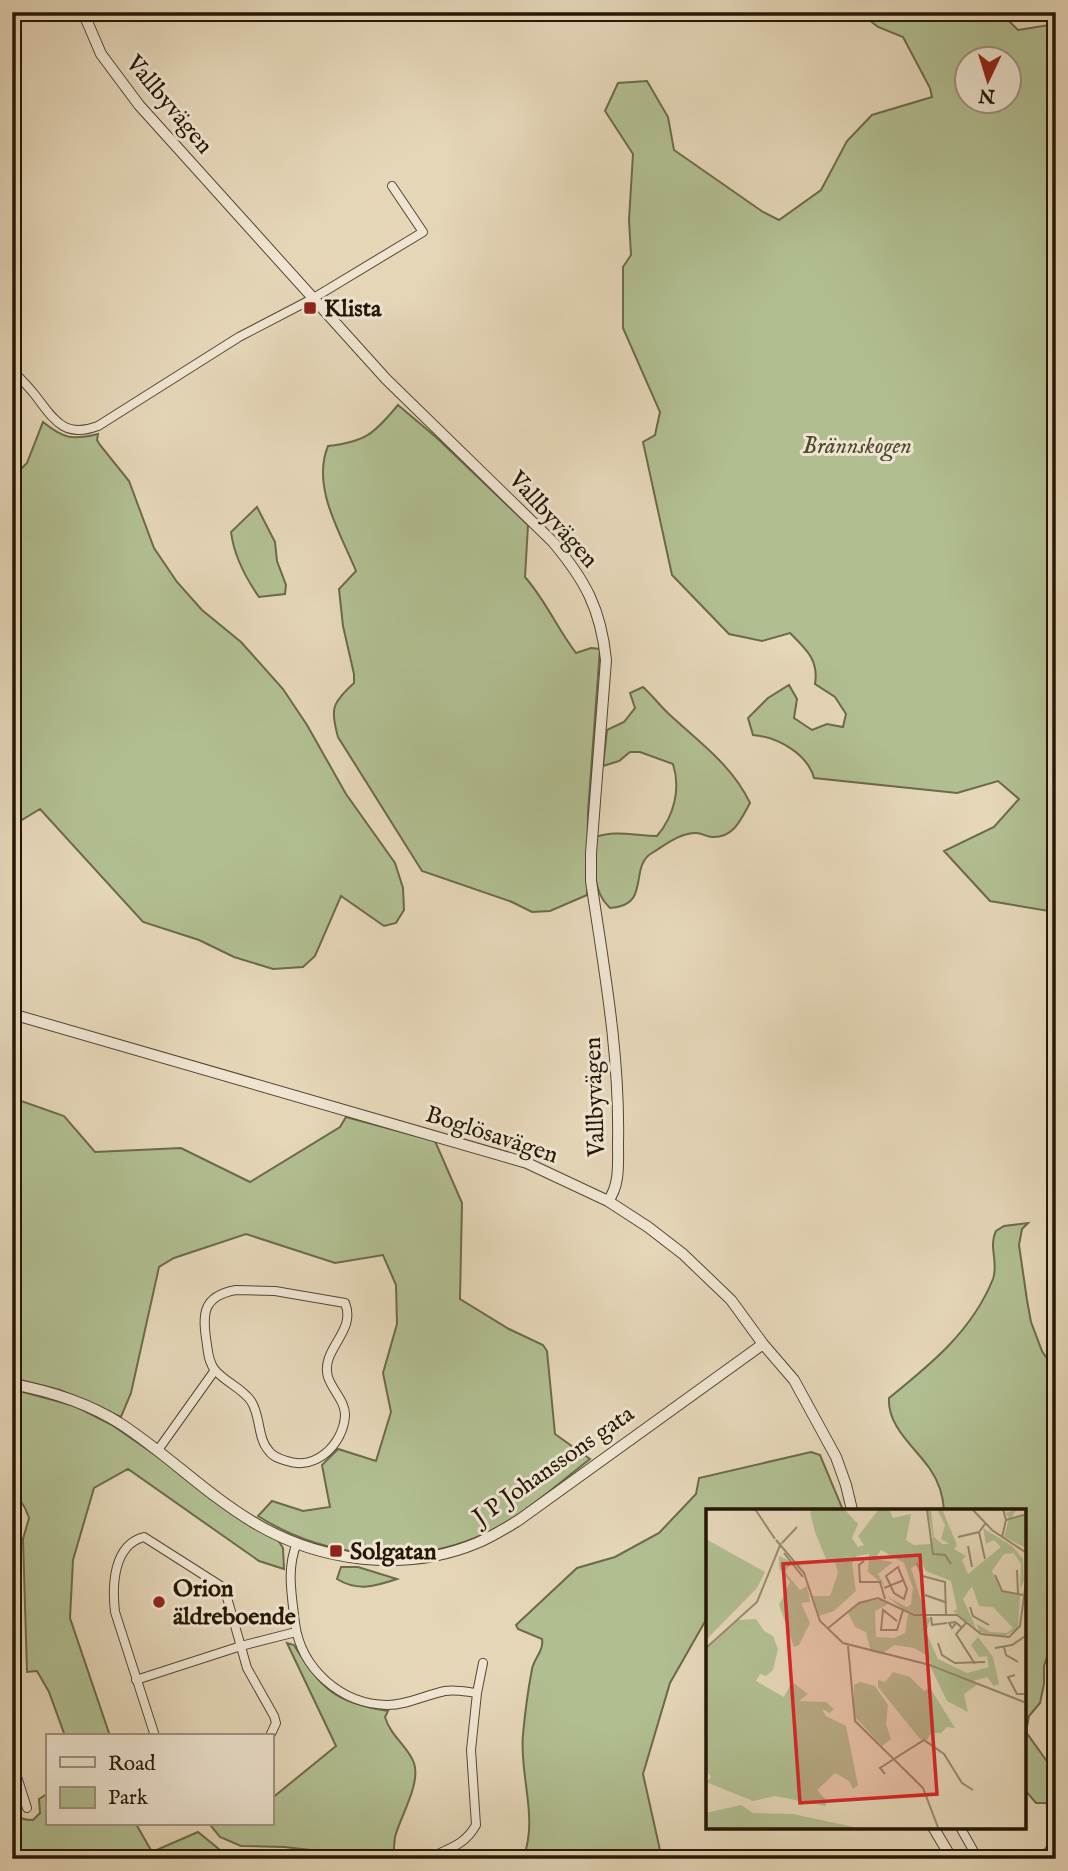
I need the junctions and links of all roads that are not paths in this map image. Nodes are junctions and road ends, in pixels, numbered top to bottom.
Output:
1 (83, 12) edge
2 (392, 186) dead end
3 (312, 299) junction
4 (12, 370) edge
5 (12, 1014) edge
6 (608, 1201) junction
7 (763, 1344) junction
8 (215, 1370) junction
9 (12, 1384) edge
10 (158, 1450) junction
11 (852, 1509) edge
12 (297, 1544) junction
13 (296, 1632) junction
14 (241, 1646) junction
15 (482, 1663) dead end
16 (136, 1681) junction
17 (477, 1693) junction
18 (154, 1734) edge
19 (271, 1734) edge
20 (12, 1761) edge
21 (27, 1808) dead end
22 (934, 1829) edge
23 (961, 1829) edge
24 (440, 1853) dead end
25 (952, 1859) edge
26 (978, 1859) edge

1 - 3 street, Vallbyvägen
2 - 3 street
3 - 4 street
3 - 6 street, Vallbyvägen
5 - 6 street, Boglösavägen
6 - 7 street, Boglösavägen
7 - 11 street, Boglösavägen
7 - 12 street, J P Johanssons gata
8 - 8 street
8 - 10 street
9 - 10 street, J P Johanssons gata
10 - 12 street, J P Johanssons gata
12 - 13 street
13 - 14 street
13 - 17 street
14 - 16 street
14 - 16 street
14 - 19 street
15 - 17 street
16 - 18 street
17 - 24 street
20 - 21 street
22 - 25 street
23 - 26 street

